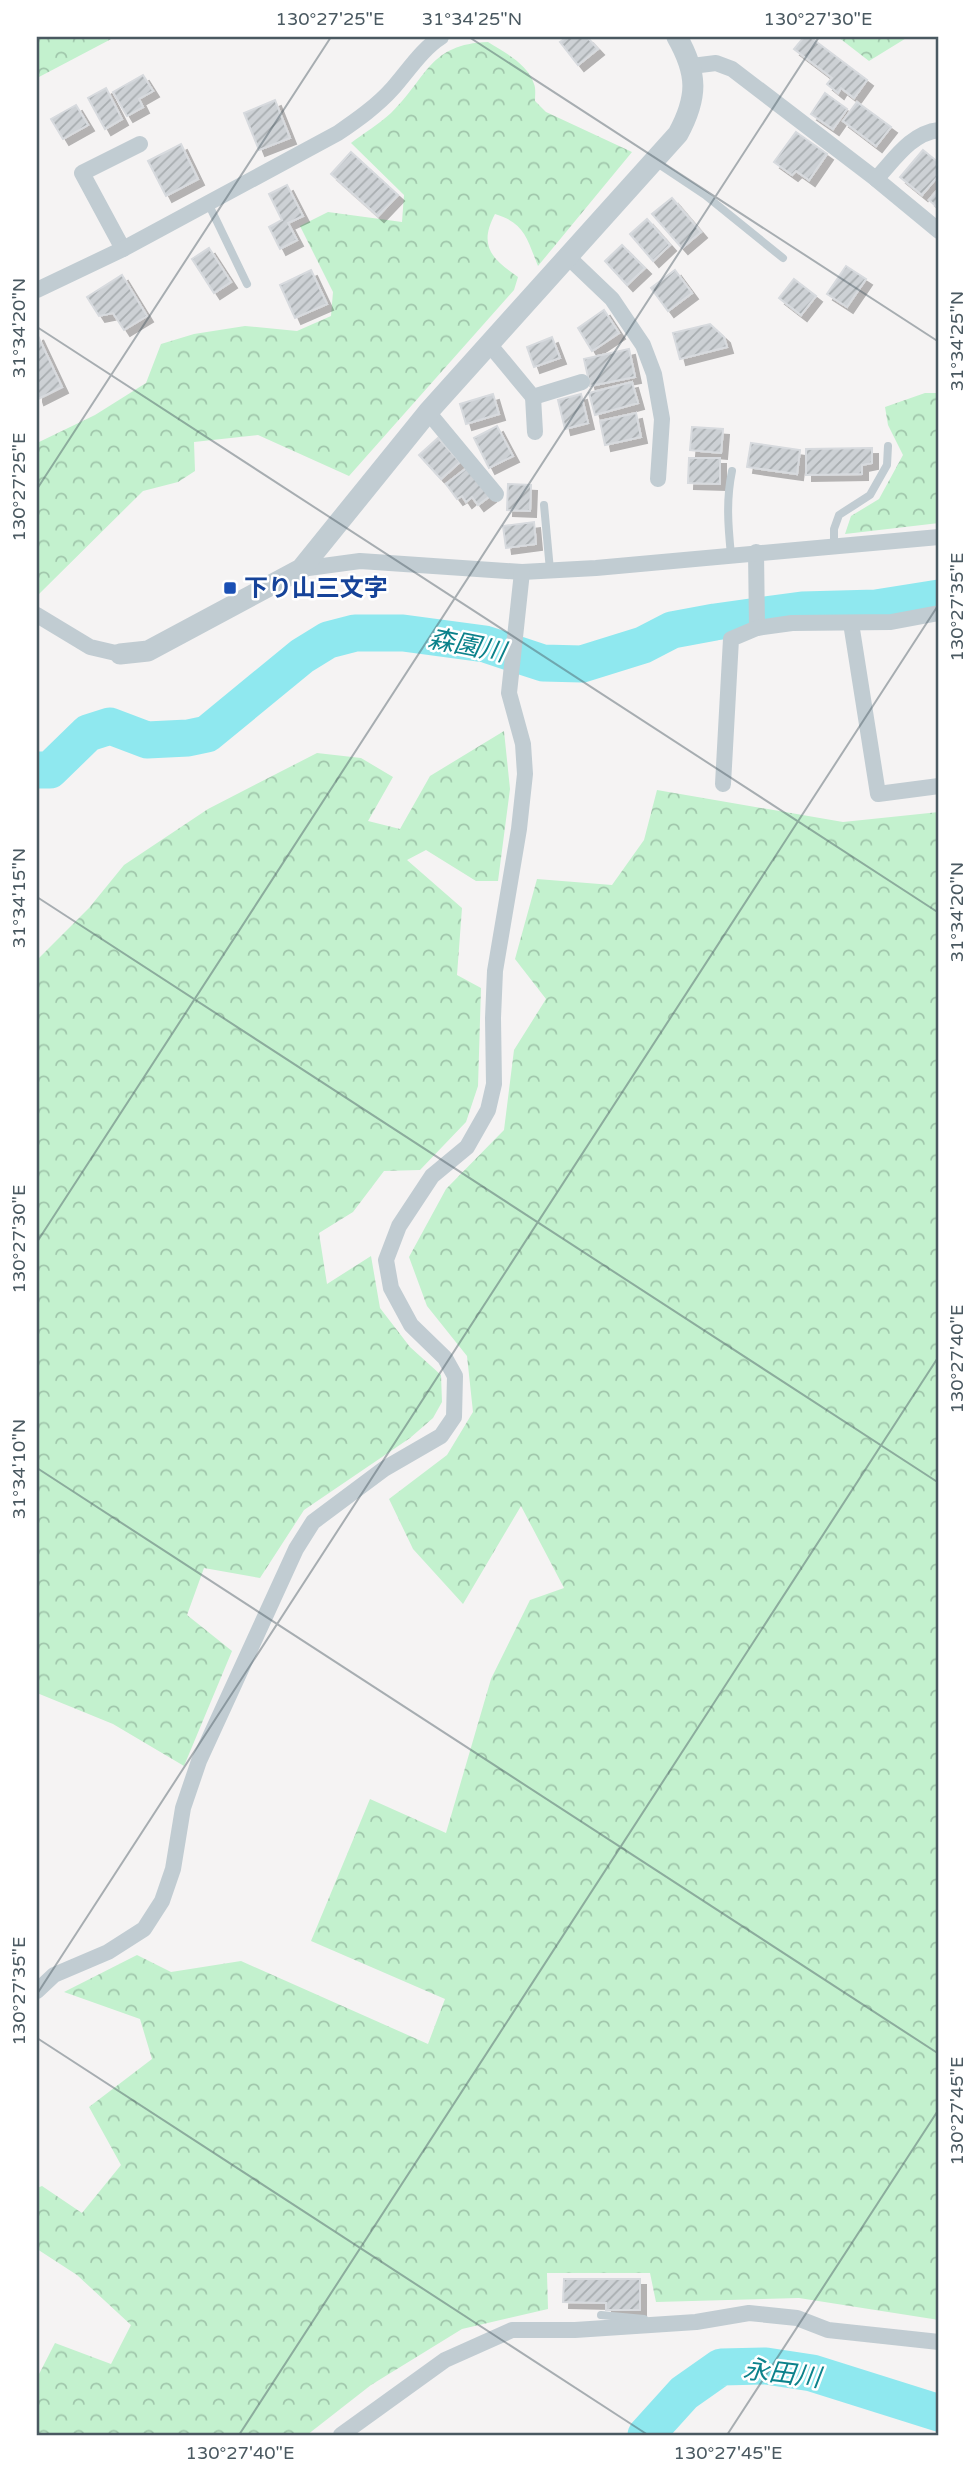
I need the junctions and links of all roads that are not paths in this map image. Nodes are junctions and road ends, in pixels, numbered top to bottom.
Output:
1 (441, 37) edge
2 (677, 37) edge
3 (692, 66) junction
4 (939, 130) edge
5 (140, 144) dead end
6 (654, 161) junction
7 (876, 179) junction
8 (208, 203) junction
9 (939, 231) edge
10 (123, 249) junction
11 (568, 257) junction
12 (783, 258) dead end
13 (247, 284) dead end
14 (37, 290) edge
15 (489, 344) junction
16 (582, 382) dead end
17 (533, 397) junction
18 (428, 412) junction
19 (535, 432) dead end
20 (888, 446) dead end
21 (732, 471) dead end
22 (658, 479) dead end
23 (496, 494) dead end
24 (544, 505) dead end
25 (939, 537) edge
26 (834, 547) junction
27 (756, 552) junction
28 (730, 555) junction
29 (301, 569) junction
30 (550, 570) junction
31 (522, 572) junction
32 (939, 613) edge
33 (37, 615) edge
34 (850, 623) junction
35 (757, 628) junction
36 (120, 654) joint
37 (723, 784) dead end
38 (939, 786) edge
39 (37, 1991) edge
40 (601, 2315) dead end
41 (696, 2322) junction
42 (939, 2342) edge
43 (341, 2435) edge

1 - 8 street
2 - 3 street
3 - 6 street
3 - 7 street
4 - 7 street
5 - 10 street
6 - 11 street
6 - 12 lane
7 - 9 street
8 - 10 street
8 - 13 lane
10 - 14 street
11 - 15 street
11 - 22 street
15 - 17 street
15 - 18 street
16 - 17 street
17 - 19 street
18 - 23 street
18 - 29 street
20 - 26 lane
21 - 28 lane
24 - 30 lane
25 - 26 street
26 - 27 street
27 - 28 street
27 - 35 street
28 - 30 street
29 - 31 street
29 - 36 street
30 - 31 street
31 - 39 street
32 - 34 street
33 - 36 street
34 - 35 street
34 - 38 street
35 - 37 street
40 - 41 lane
41 - 42 street
41 - 43 street

